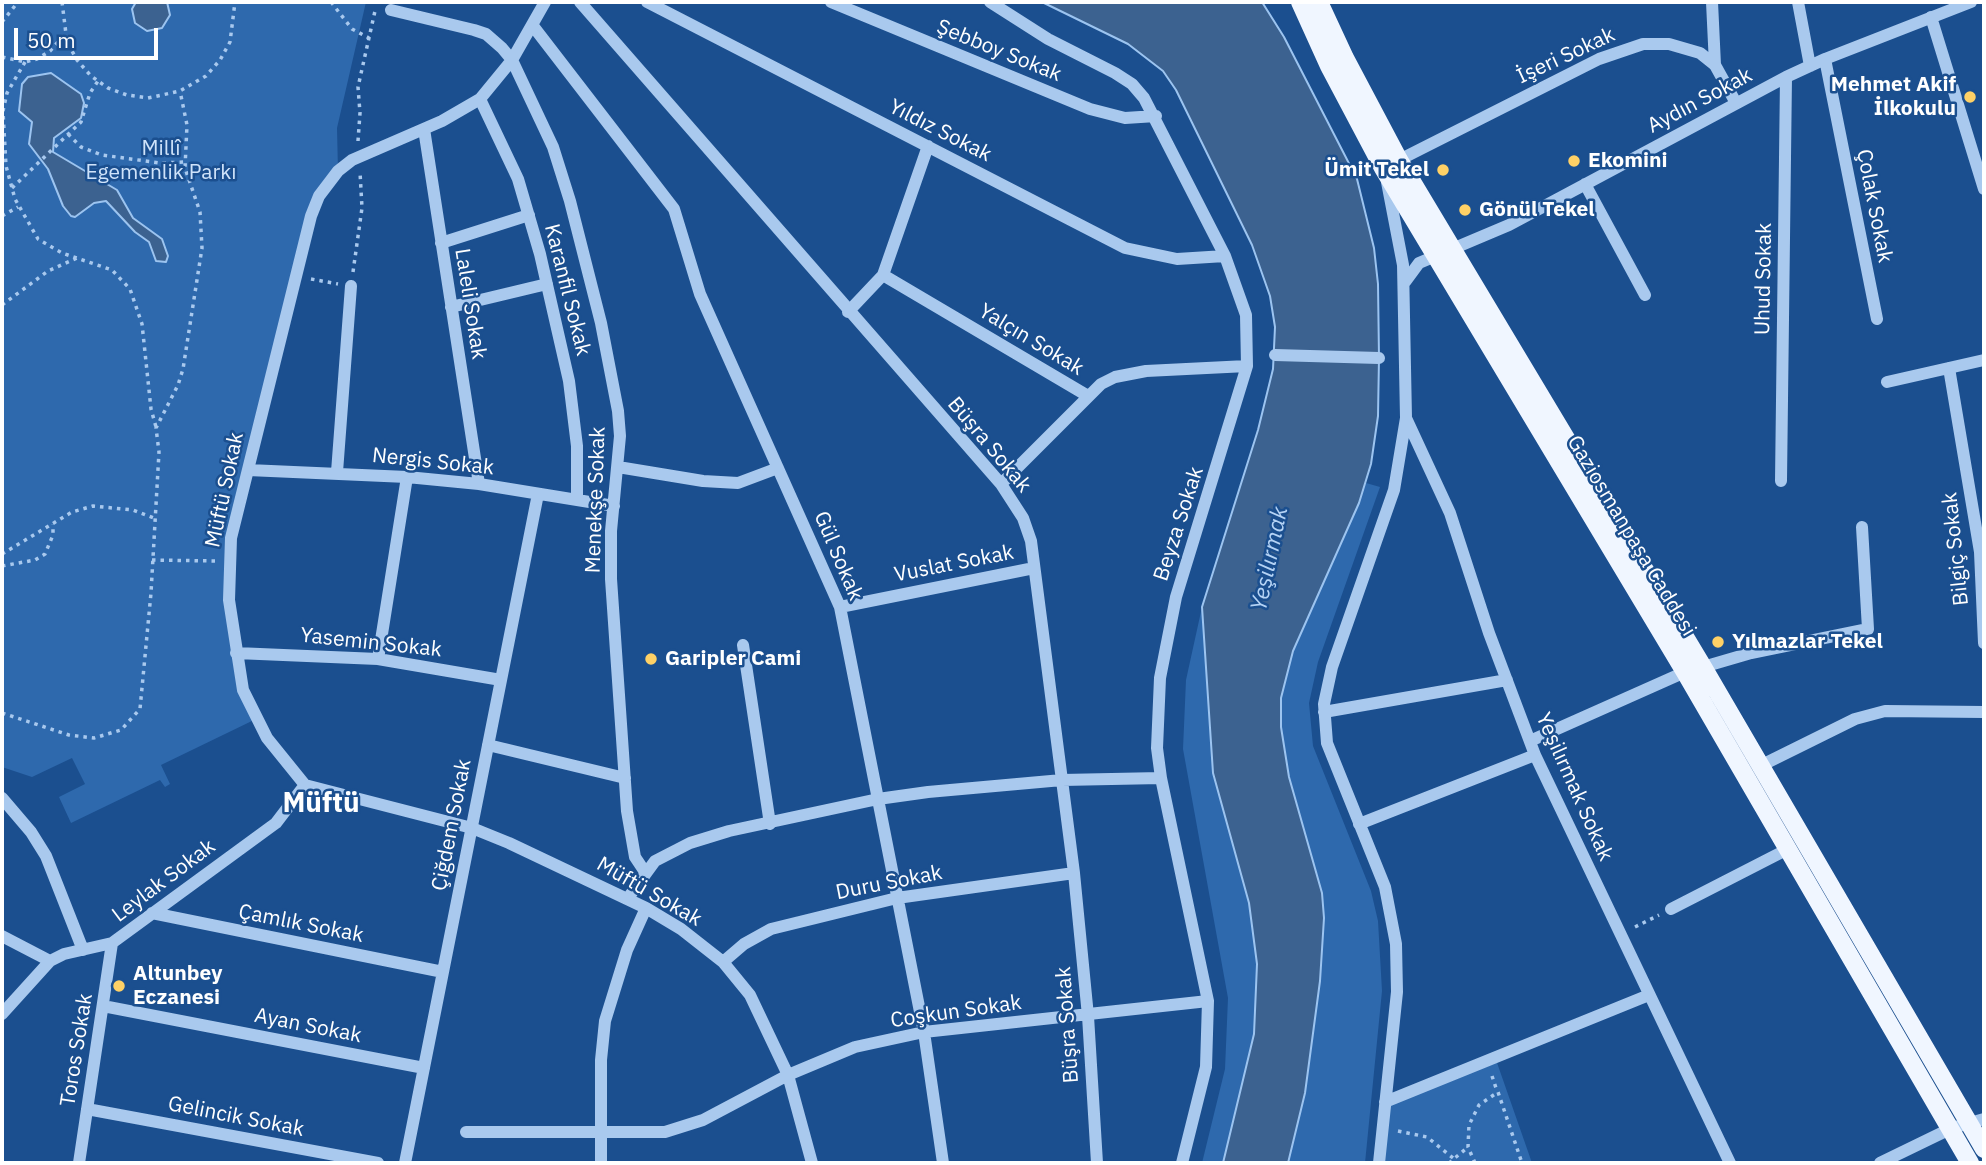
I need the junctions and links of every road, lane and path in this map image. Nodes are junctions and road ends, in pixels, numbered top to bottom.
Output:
1 (18, 2) edge
2 (62, 2) edge
3 (235, 2) edge
4 (331, 2) edge
5 (545, 2) edge
6 (580, 2) edge
7 (647, 2) edge
8 (831, 2) edge
9 (990, 2) edge
10 (1300, 2) edge
11 (1320, 2) edge
12 (1712, 2) edge
13 (1798, 2) edge
14 (1971, 2) edge
15 (376, 7) dead end
16 (391, 10) dead end
17 (1931, 17) junction
18 (2, 22) edge
19 (534, 26) junction
20 (65, 34) junction
21 (369, 38) junction
22 (2, 57) edge
23 (1825, 59) junction
24 (512, 60) junction
25 (25, 62) junction
26 (1715, 65) junction
27 (1810, 66) junction
28 (1786, 78) junction
29 (98, 81) junction
30 (180, 92) junction
31 (480, 99) junction
32 (1736, 103) junction
33 (1156, 116) junction
34 (424, 130) junction
35 (68, 134) junction
36 (928, 146) junction
37 (356, 158) junction
38 (185, 162) junction
39 (1391, 164) junction
40 (4, 167) edge
41 (1586, 184) junction
42 (12, 188) junction
43 (1984, 189) edge
44 (19, 206) junction
45 (529, 215) junction
46 (2, 216) edge
47 (441, 243) junction
48 (1446, 252) junction
49 (1225, 256) junction
50 (78, 257) junction
51 (883, 275) junction
52 (296, 276) junction
53 (1405, 282) junction
54 (547, 284) junction
55 (351, 286) junction
56 (1645, 295) dead end
57 (2, 305) edge
58 (451, 307) junction
59 (848, 312) junction
60 (1877, 319) dead end
61 (1275, 355) dead end
62 (1378, 358) dead end
63 (1984, 360) edge
64 (1247, 366) junction
65 (1949, 368) junction
66 (1887, 382) dead end
67 (1088, 396) junction
68 (1406, 418) junction
69 (156, 428) junction
70 (618, 467) junction
71 (778, 468) junction
72 (247, 470) junction
73 (337, 472) junction
74 (407, 477) junction
75 (1781, 481) dead end
76 (479, 484) junction
77 (1000, 484) junction
78 (538, 494) junction
79 (577, 500) junction
80 (614, 506) junction
81 (154, 518) junction
82 (52, 524) junction
83 (1862, 527) dead end
84 (2, 554) edge
85 (152, 560) junction
86 (229, 561) junction
87 (2, 566) edge
88 (1034, 568) junction
89 (841, 607) junction
90 (1984, 643) edge
91 (743, 645) dead end
92 (236, 653) junction
93 (378, 659) junction
94 (1694, 670) junction
95 (501, 680) junction
96 (1507, 680) junction
97 (1324, 712) junction
98 (1984, 712) edge
99 (2, 713) edge
100 (1530, 741) junction
101 (488, 745) junction
102 (1535, 755) junction
103 (1760, 766) junction
104 (625, 778) junction
105 (1161, 778) junction
106 (1062, 780) junction
107 (305, 785) junction
108 (2, 798) edge
109 (878, 799) junction
110 (770, 824) junction
111 (1359, 824) junction
112 (471, 828) junction
113 (1788, 849) junction
114 (645, 872) junction
115 (1074, 873) junction
116 (628, 898) junction
117 (897, 898) junction
118 (646, 908) junction
119 (1671, 909) joint
120 (152, 914) junction
121 (1620, 934) junction
122 (2, 936) edge
123 (112, 943) junction
124 (83, 950) junction
125 (50, 961) junction
126 (723, 962) junction
127 (443, 972) junction
128 (1649, 995) junction
129 (1208, 1001) junction
130 (103, 1006) junction
131 (2, 1014) edge
132 (1088, 1016) junction
133 (924, 1032) junction
134 (424, 1068) junction
135 (788, 1075) junction
136 (1385, 1102) junction
137 (87, 1109) junction
138 (1969, 1123) edge
139 (466, 1132) dead end
140 (601, 1134) junction
141 (1382, 1134) junction
142 (1468, 1147) junction
143 (1984, 1149) edge
144 (1453, 1158) junction
145 (79, 1163) edge
146 (378, 1163) edge
147 (405, 1163) edge
148 (601, 1163) edge
149 (812, 1163) edge
150 (943, 1163) edge
151 (1097, 1163) edge
152 (1182, 1163) edge
153 (1379, 1163) edge
154 (1449, 1163) edge
155 (1475, 1163) edge
156 (1522, 1163) edge
157 (1730, 1163) edge
158 (1880, 1163) edge
159 (1970, 1163) edge

1 - 18 path
2 - 20 path
3 - 30 path
4 - 21 path
5 - 19 street, Müftü Sokak
6 - 59 street, Büşra Sokak
7 - 36 street, Yıldız Sokak
8 - 33 street, Şebboy Sokak
9 - 33 street, Beyza Sokak
10 - 39 main road, Gaziosmanpaşa Caddesi
11 - 39 main road, Gaziosmanpaşa Caddesi
12 - 26 street
13 - 27 street
14 - 17 street, Aydın Sokak
15 - 21 path
16 - 24 street, Menekşe Sokak
17 - 23 street, Aydın Sokak
17 - 43 street
19 - 24 street, Müftü Sokak
19 - 71 street, Gül Sokak
20 - 25 path
20 - 29 path
21 - 37 path
22 - 25 path
23 - 27 street, Aydın Sokak
23 - 60 street, Çolak Sokak
24 - 31 street, Müftü Sokak
24 - 70 street, Menekşe Sokak
25 - 40 path
26 - 32 street
26 - 39 street, İşeri Sokak
27 - 28 street, Aydın Sokak
28 - 32 street, Aydın Sokak
28 - 75 street, Uhud Sokak
29 - 30 path
29 - 35 path
30 - 38 path
31 - 34 street, Müftü Sokak
31 - 45 street, Karanfil Sokak
32 - 41 street, Aydın Sokak
33 - 49 street, Beyza Sokak
34 - 37 street, Müftü Sokak
34 - 47 street, Laleli Sokak
35 - 38 path
35 - 42 path
36 - 49 street, Yıldız Sokak
36 - 51 street
37 - 52 street, Müftü Sokak
37 - 55 path
38 - 69 path
39 - 48 main road, Gaziosmanpaşa Caddesi
39 - 53 street
40 - 42 path
41 - 48 street, Aydın Sokak
41 - 56 street
42 - 44 path
44 - 46 path
44 - 50 path
45 - 47 street
45 - 54 street, Karanfil Sokak
47 - 58 street, Laleli Sokak
48 - 53 street, Aydın Sokak
48 - 94 main road, Gaziosmanpaşa Caddesi
49 - 64 street, Beyza Sokak
50 - 57 path
50 - 69 path
51 - 59 street
51 - 67 street, Yalçın Sokak
52 - 55 path
52 - 72 street, Müftü Sokak
53 - 68 street
54 - 58 street
54 - 79 street, Karanfil Sokak
55 - 73 street
58 - 76 street, Laleli Sokak
59 - 77 street, Büşra Sokak
61 - 62 street
63 - 65 street
64 - 67 street, Yalçın Sokak
64 - 105 street, Beyza Sokak
65 - 66 street
65 - 90 street, Bilgiç Sokak
67 - 77 street
68 - 96 street, Yeşilırmak Sokak
68 - 97 street
69 - 81 path
70 - 71 street
70 - 80 street, Menekşe Sokak
71 - 89 street, Gül Sokak
72 - 73 street, Nergis Sokak
72 - 86 street, Müftü Sokak
73 - 74 street, Nergis Sokak
74 - 76 street, Nergis Sokak
74 - 93 street
76 - 78 street, Nergis Sokak
77 - 88 street, Büşra Sokak
78 - 79 street, Nergis Sokak
78 - 95 street, Çiğdem Sokak
79 - 80 street, Nergis Sokak
80 - 104 street, Menekşe Sokak
81 - 82 path
81 - 85 path
82 - 84 path
82 - 87 path
83 - 94 street
85 - 86 path
85 - 99 path
86 - 92 street, Müftü Sokak
88 - 89 street, Vuslat Sokak
88 - 106 street, Büşra Sokak
89 - 109 street, Gül Sokak
91 - 110 street
92 - 93 street, Yasemin Sokak
92 - 107 street, Müftü Sokak
93 - 95 street, Yasemin Sokak
94 - 100 street
94 - 103 main road, Gaziosmanpaşa Caddesi
94 - 113 main road, Gaziosmanpaşa Caddesi
95 - 101 street, Çiğdem Sokak
96 - 97 street
96 - 100 street, Yeşilırmak Sokak
97 - 111 street
98 - 103 street
100 - 102 street, Yeşilırmak Sokak
101 - 104 street
101 - 112 street, Çiğdem Sokak
102 - 111 street
102 - 121 street, Yeşilırmak Sokak
103 - 138 main road, Gaziosmanpaşa Caddesi
104 - 114 street, Menekşe Sokak
105 - 106 street
105 - 129 street, Beyza Sokak
106 - 109 street
106 - 115 street, Büşra Sokak
107 - 112 street, Müftü Sokak
107 - 120 street, Leylak Sokak
108 - 124 street
109 - 110 street
109 - 117 street, Gül Sokak
110 - 114 street
111 - 136 street
112 - 116 street, Müftü Sokak
112 - 127 street, Çiğdem Sokak
113 - 119 street
113 - 138 main road, Gaziosmanpaşa Caddesi
114 - 116 street
115 - 117 street, Duru Sokak
115 - 132 street, Büşra Sokak
116 - 118 street, Müftü Sokak
117 - 126 street, Duru Sokak
117 - 133 street, Gül Sokak
118 - 126 street, Müftü Sokak
118 - 140 street
119 - 121 path
120 - 123 street, Leylak Sokak
120 - 127 street, Çamlık Sokak
121 - 128 street, Yeşilırmak Sokak
122 - 125 street
123 - 124 street, Leylak Sokak
123 - 130 street, Toros Sokak
124 - 125 street, Leylak Sokak
125 - 131 street, Leylak Sokak
126 - 135 street, Müftü Sokak
127 - 134 street, Çiğdem Sokak
128 - 136 street
128 - 157 street, Yeşilırmak Sokak
129 - 132 street, Coşkun Sokak
129 - 152 street, Beyza Sokak
130 - 134 street, Ayan Sokak
130 - 137 street, Toros Sokak
132 - 133 street, Coşkun Sokak
132 - 151 street, Büşra Sokak
133 - 135 street, Coşkun Sokak
133 - 150 street, Gül Sokak
134 - 147 street, Çiğdem Sokak
135 - 140 street, Coşkun Sokak
135 - 149 street, Müftü Sokak
136 - 141 street
137 - 145 street, Toros Sokak
137 - 146 street, Gelincik Sokak
138 - 143 main road, Gaziosmanpaşa Caddesi
138 - 158 street
138 - 159 main road, Gaziosmanpaşa Caddesi
139 - 140 street, Coşkun Sokak
140 - 148 street
141 - 144 path
141 - 153 street
142 - 144 path
142 - 155 path
142 - 156 path
144 - 154 path

